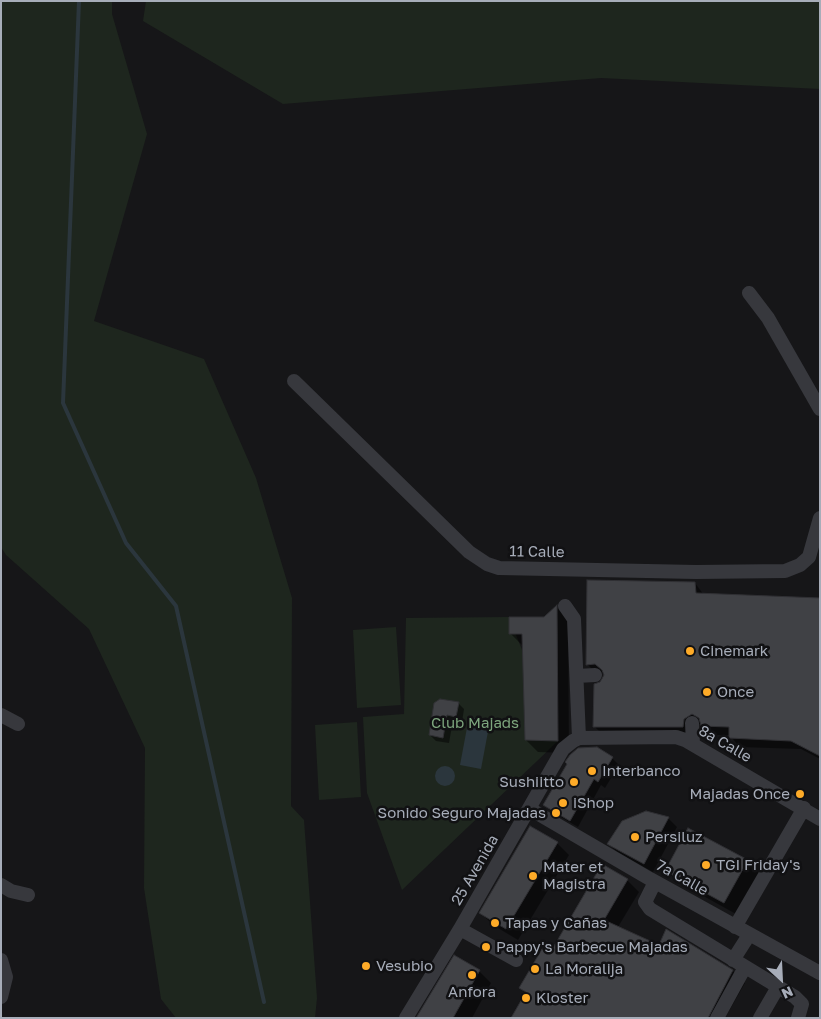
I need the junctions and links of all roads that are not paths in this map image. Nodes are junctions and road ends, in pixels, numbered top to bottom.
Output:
1 (749, 292) dead end
2 (294, 382) dead end
3 (820, 410) edge
4 (820, 518) edge
5 (565, 606) dead end
6 (595, 675) dead end
7 (577, 676) junction
8 (1, 715) edge
9 (692, 723) dead end
10 (18, 724) dead end
11 (576, 739) junction
12 (693, 744) junction
13 (804, 808) junction
14 (530, 809) junction
15 (820, 819) edge
16 (655, 882) junction
17 (1, 885) edge
18 (28, 895) dead end
19 (735, 927) junction
20 (460, 929) junction
21 (749, 935) junction
22 (1, 960) edge
23 (516, 960) dead end
24 (733, 960) junction
25 (745, 967) junction
26 (820, 973) edge
27 (778, 986) junction
28 (1, 997) edge
29 (406, 1018) edge
30 (717, 1018) edge
31 (760, 1018) edge
32 (798, 1018) edge

1 - 3 street
2 - 4 street, 11 Calle
5 - 7 street
6 - 7 street
7 - 11 street
8 - 10 street
9 - 12 street
11 - 12 street, 8a Calle
11 - 14 street, 25 Avenida
12 - 13 street, 8a Calle
13 - 15 street, 8a Calle
13 - 19 street
14 - 16 street, 7a Calle
14 - 20 street, 25 Avenida
16 - 19 street, 7a Calle
16 - 24 street
17 - 18 street
19 - 21 street, 7a Calle
20 - 23 street
20 - 29 street, 25 Avenida
21 - 24 street
21 - 26 street, 7a Calle
22 - 28 street
24 - 25 street
25 - 27 street
25 - 30 street
27 - 31 street
27 - 32 street

